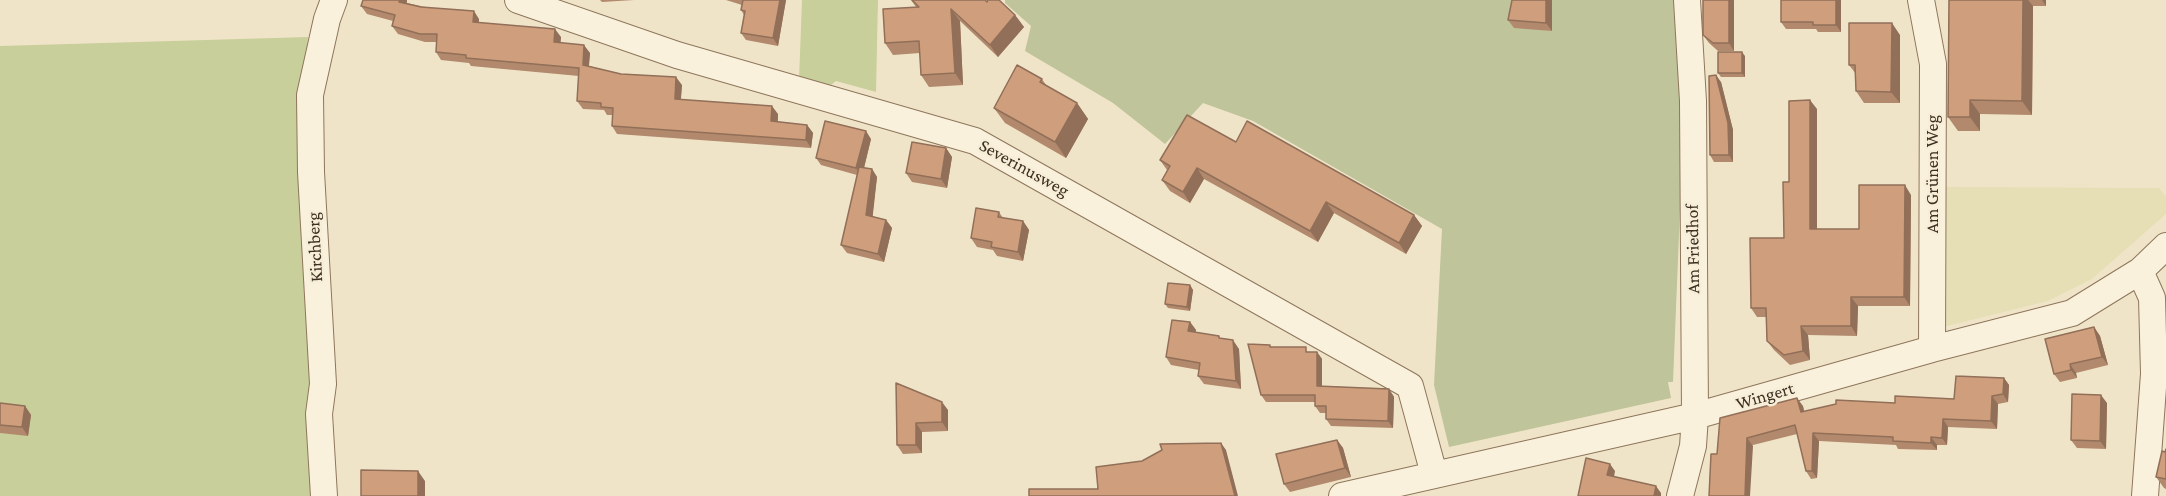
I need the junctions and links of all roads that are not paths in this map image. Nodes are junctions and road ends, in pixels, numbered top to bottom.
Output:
1 (334, 0) edge
2 (518, 0) edge
3 (1687, 0) edge
4 (1921, 0) edge
5 (2166, 246) edge
6 (2140, 271) junction
7 (1932, 349) junction
8 (1695, 416) junction
9 (1434, 474) junction
10 (324, 496) edge
11 (1342, 496) edge
12 (1680, 496) edge
13 (2145, 496) edge

1 - 10 street, Kirchberg
2 - 9 street, Severinusweg
3 - 8 street, Am Friedhof
4 - 7 street, Am Grünen Weg
5 - 6 street, Wingert
6 - 7 street, Wingert
6 - 13 street
7 - 8 street, Wingert
8 - 9 street, Wingert
8 - 12 street, Am Friedhof
9 - 11 street, Wingert

